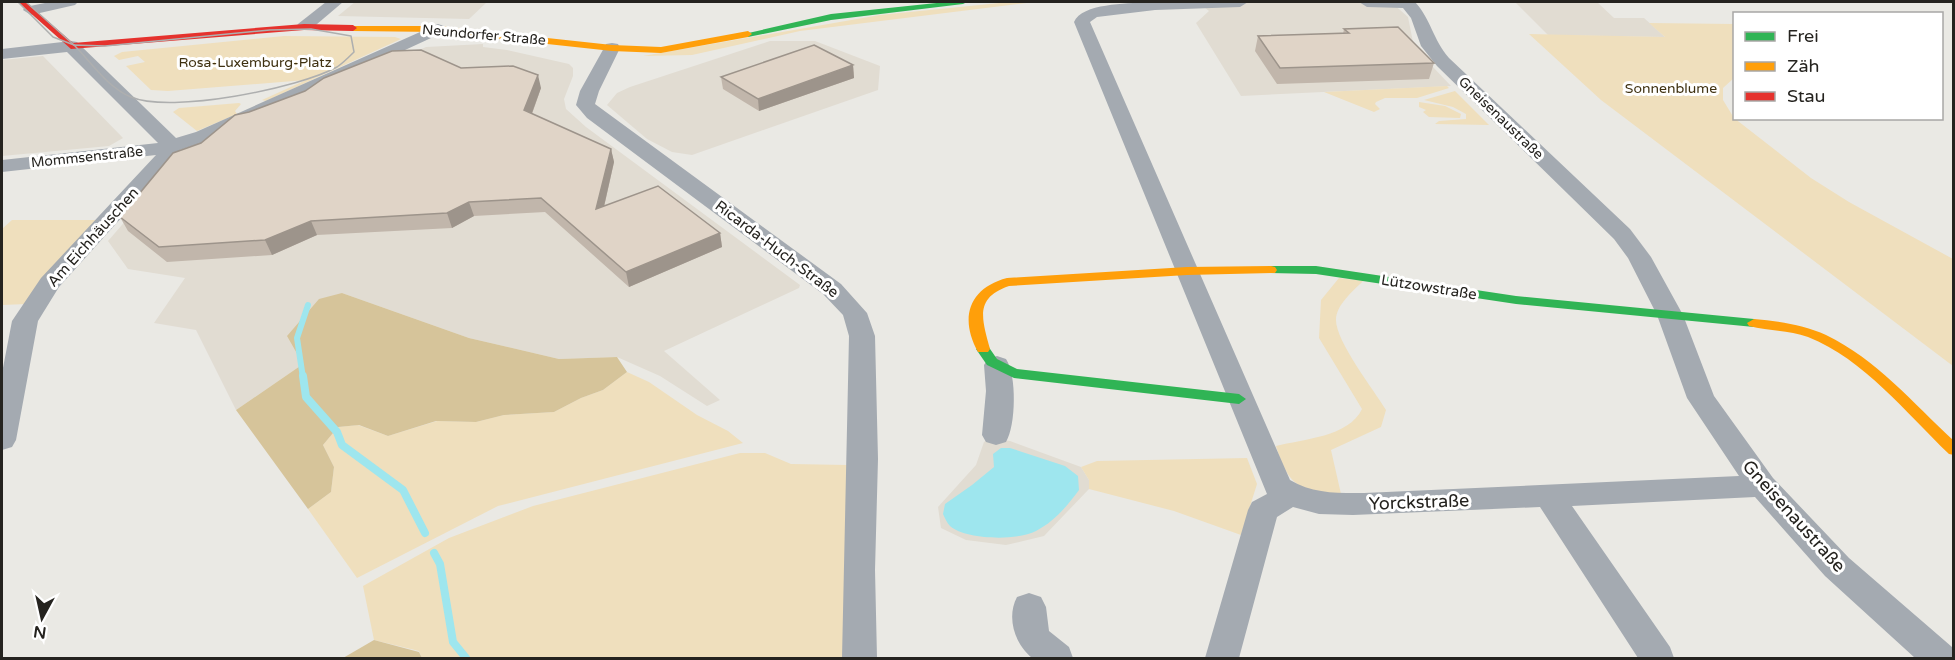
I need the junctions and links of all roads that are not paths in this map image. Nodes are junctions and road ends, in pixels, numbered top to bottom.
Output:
1 (70, 2) edge
2 (335, 2) edge
3 (963, 2) edge
4 (1240, 2) edge
5 (1367, 2) edge
6 (1408, 2) edge
7 (936, 3) edge
8 (26, 6) edge
9 (304, 27) junction
10 (438, 29) junction
11 (71, 46) junction
12 (612, 48) junction
13 (2, 54) edge
14 (173, 146) junction
15 (2, 166) edge
16 (1187, 271) junction
17 (1670, 315) junction
18 (997, 365) junction
19 (1239, 399) junction
20 (996, 435) dead end
21 (2, 440) edge
22 (1953, 450) edge
23 (1762, 486) junction
24 (1283, 491) junction
25 (1549, 496) junction
26 (1029, 607) dead end
27 (860, 658) edge
28 (1056, 658) edge
29 (1222, 658) edge
30 (1657, 658) edge
31 (1939, 658) edge

1 - 8 street
2 - 9 street
3 - 7 street, Neundorfer Straße
4 - 16 street
5 - 6 street
6 - 17 street, Gneisenaustraße
7 - 12 street, Neundorfer Straße
8 - 11 street
9 - 10 street, Neundorfer Straße
9 - 11 street, Neundorfer Straße
10 - 12 street, Neundorfer Straße
10 - 14 street
11 - 13 street, Neundorfer Straße
11 - 14 street
12 - 27 street, Ricarda-Huch-Straße
14 - 15 street, Mommsenstraße
14 - 21 street, Am Eichhäuschen
16 - 17 street, Lützowstraße
16 - 18 street, Lützowstraße
16 - 19 street
17 - 22 street
17 - 23 street, Gneisenaustraße
18 - 19 street
18 - 20 street, Lützowstraße
19 - 24 street
23 - 25 street, Yorckstraße
23 - 31 street, Gneisenaustraße
24 - 25 street, Yorckstraße
24 - 29 street
25 - 30 street
26 - 28 street

